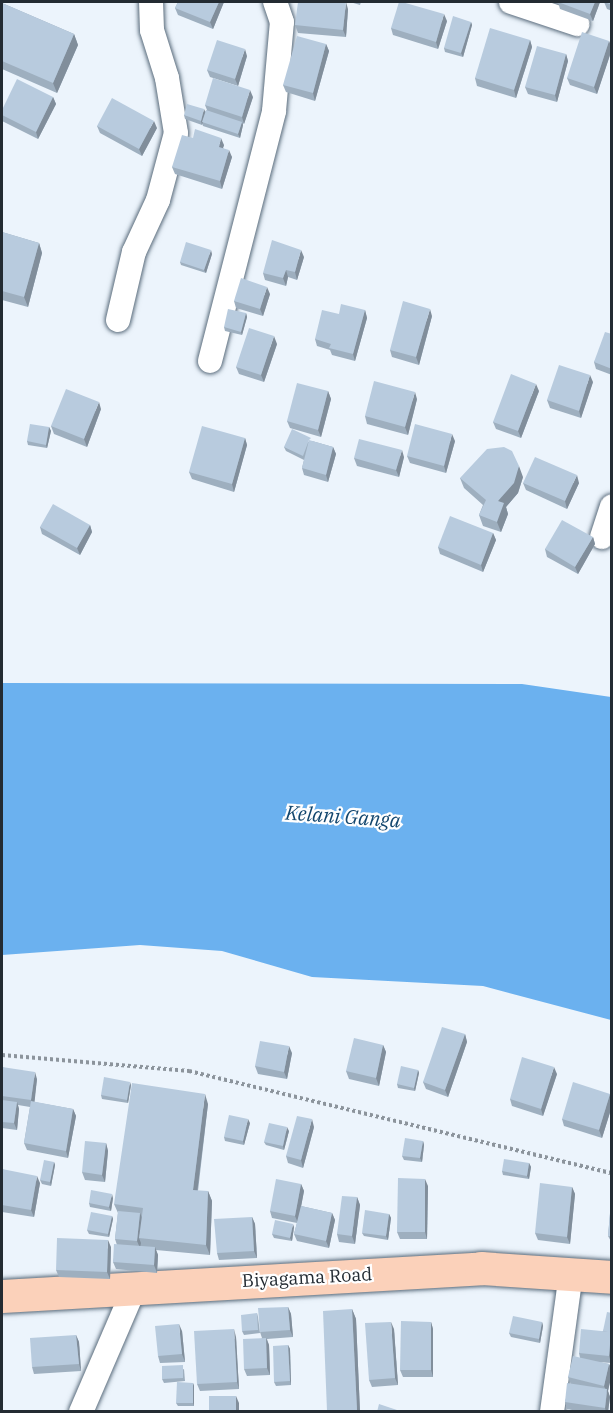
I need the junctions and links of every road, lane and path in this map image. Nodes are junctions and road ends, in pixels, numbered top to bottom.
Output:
1 (151, 2) edge
2 (260, 2) edge
3 (266, 2) edge
4 (275, 2) edge
5 (511, 2) edge
6 (577, 24) dead end
7 (118, 320) dead end
8 (210, 361) dead end
9 (612, 507) edge
10 (602, 537) dead end
11 (2, 1055) edge
12 (612, 1173) edge
13 (571, 1274) junction
14 (612, 1277) edge
15 (134, 1289) junction
16 (2, 1296) edge
17 (86, 1410) edge
18 (552, 1412) edge

1 - 7 street
2 - 3 street
4 - 8 street
5 - 6 street
9 - 10 street
11 - 12 path
13 - 14 main road, Biyagama Road
13 - 15 main road, Biyagama Road
13 - 18 street
15 - 16 main road, Biyagama Road
15 - 17 street

